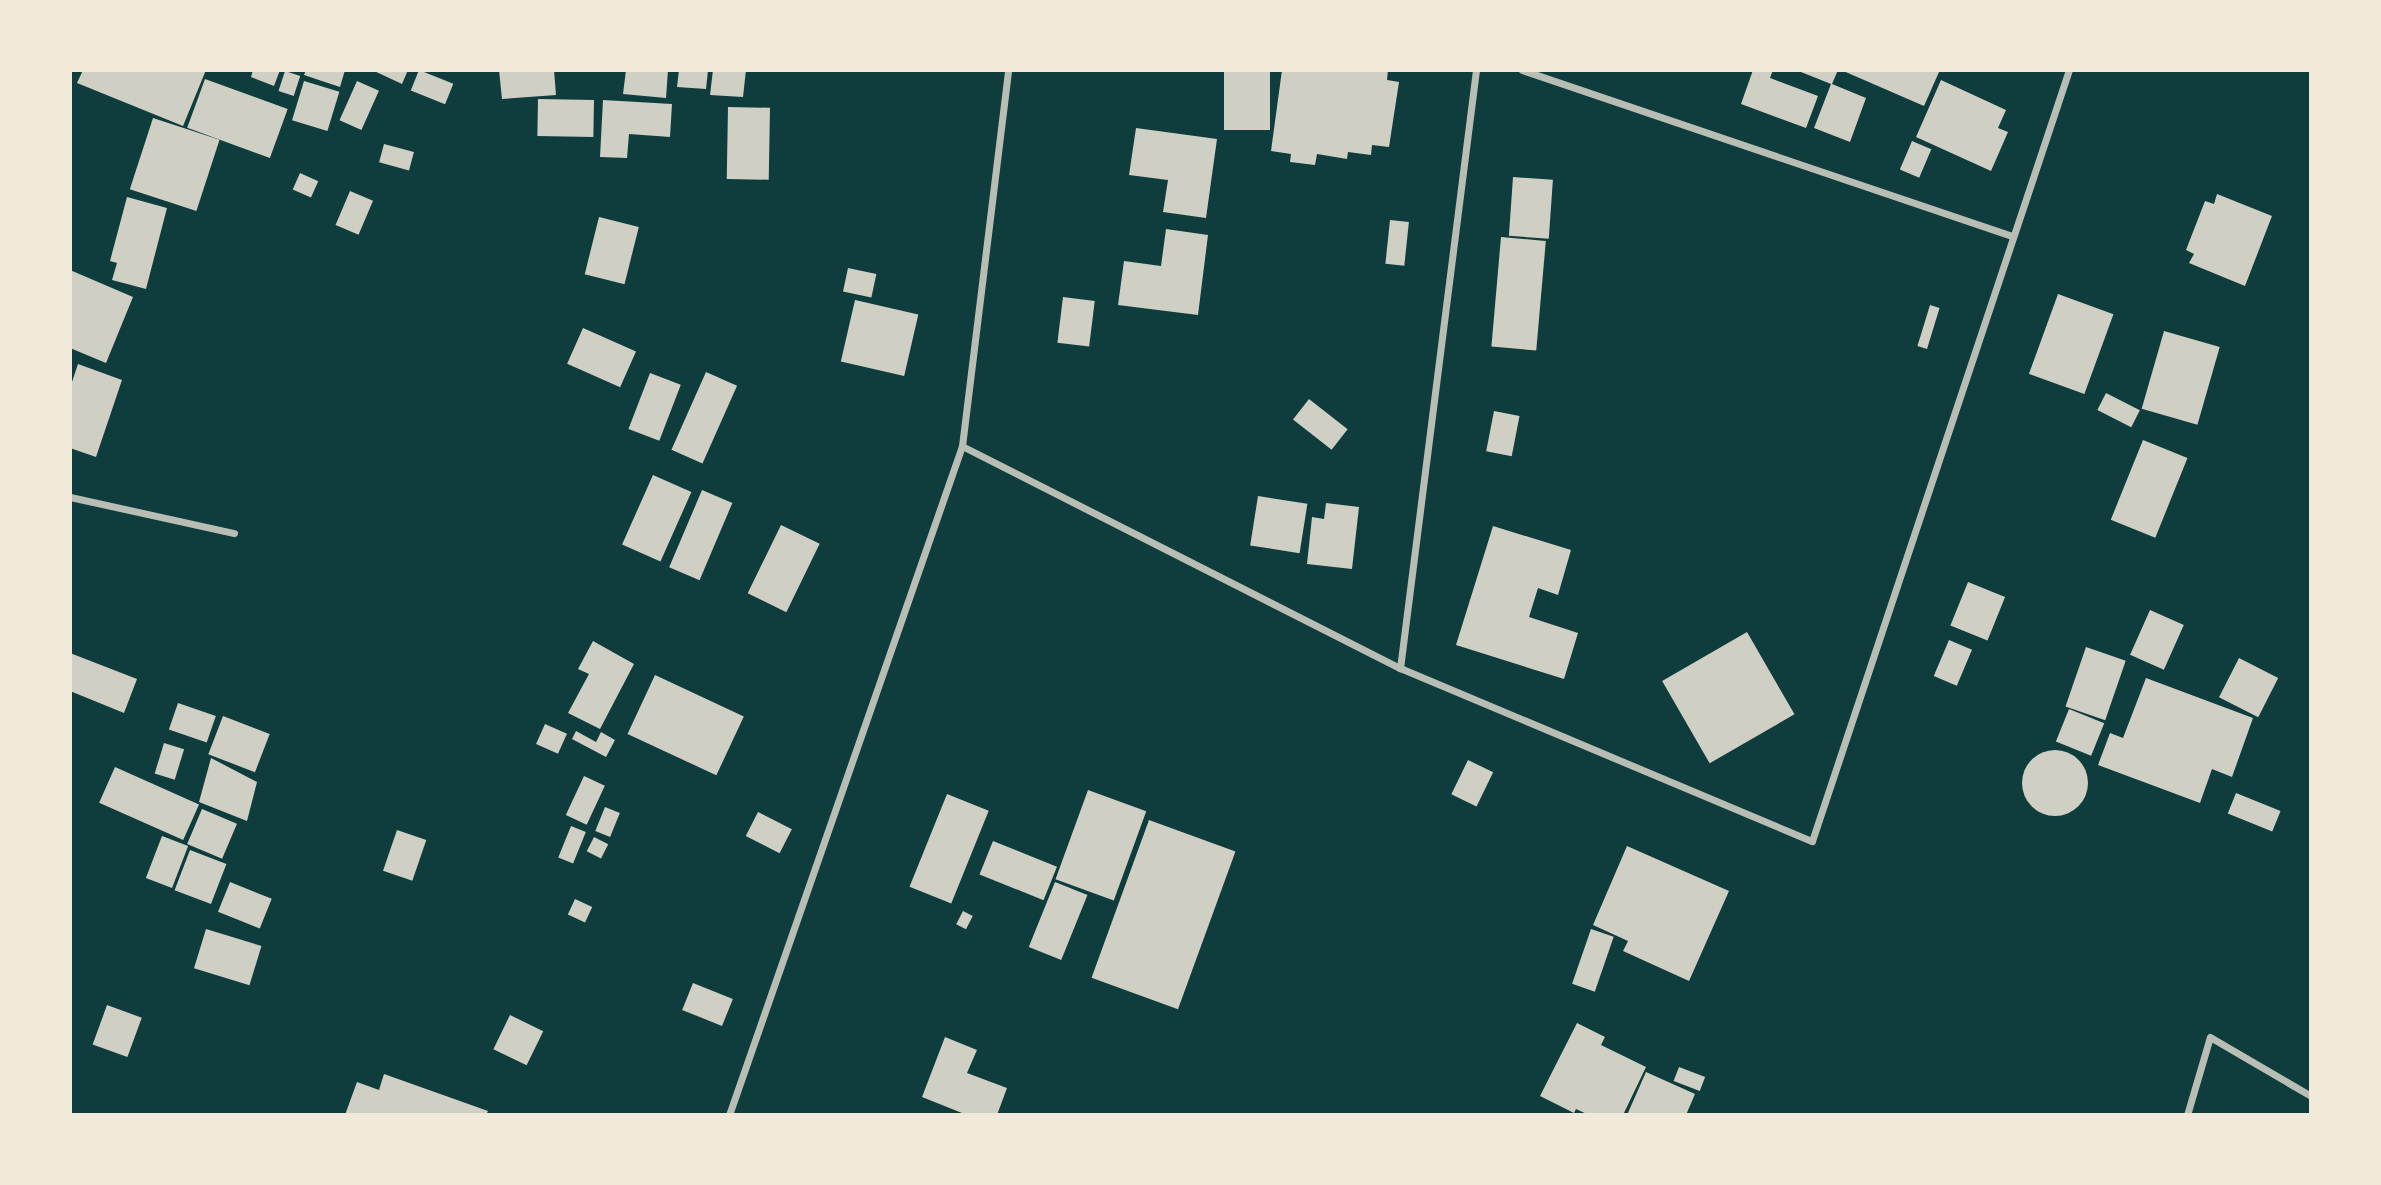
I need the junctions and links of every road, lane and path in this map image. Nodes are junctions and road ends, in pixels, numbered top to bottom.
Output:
1 (1008, 70) edge
2 (1476, 70) edge
3 (1522, 70) edge
4 (2069, 70) edge
5 (2012, 236) junction
6 (962, 446) junction
7 (70, 496) edge
8 (234, 533) dead end
9 (1400, 668) junction
10 (2311, 1096) edge
11 (729, 1115) edge
12 (2187, 1115) edge

1 - 6 street
2 - 9 street
3 - 5 street
4 - 5 street
5 - 9 street
6 - 9 street
6 - 11 street
7 - 8 street
10 - 12 street

